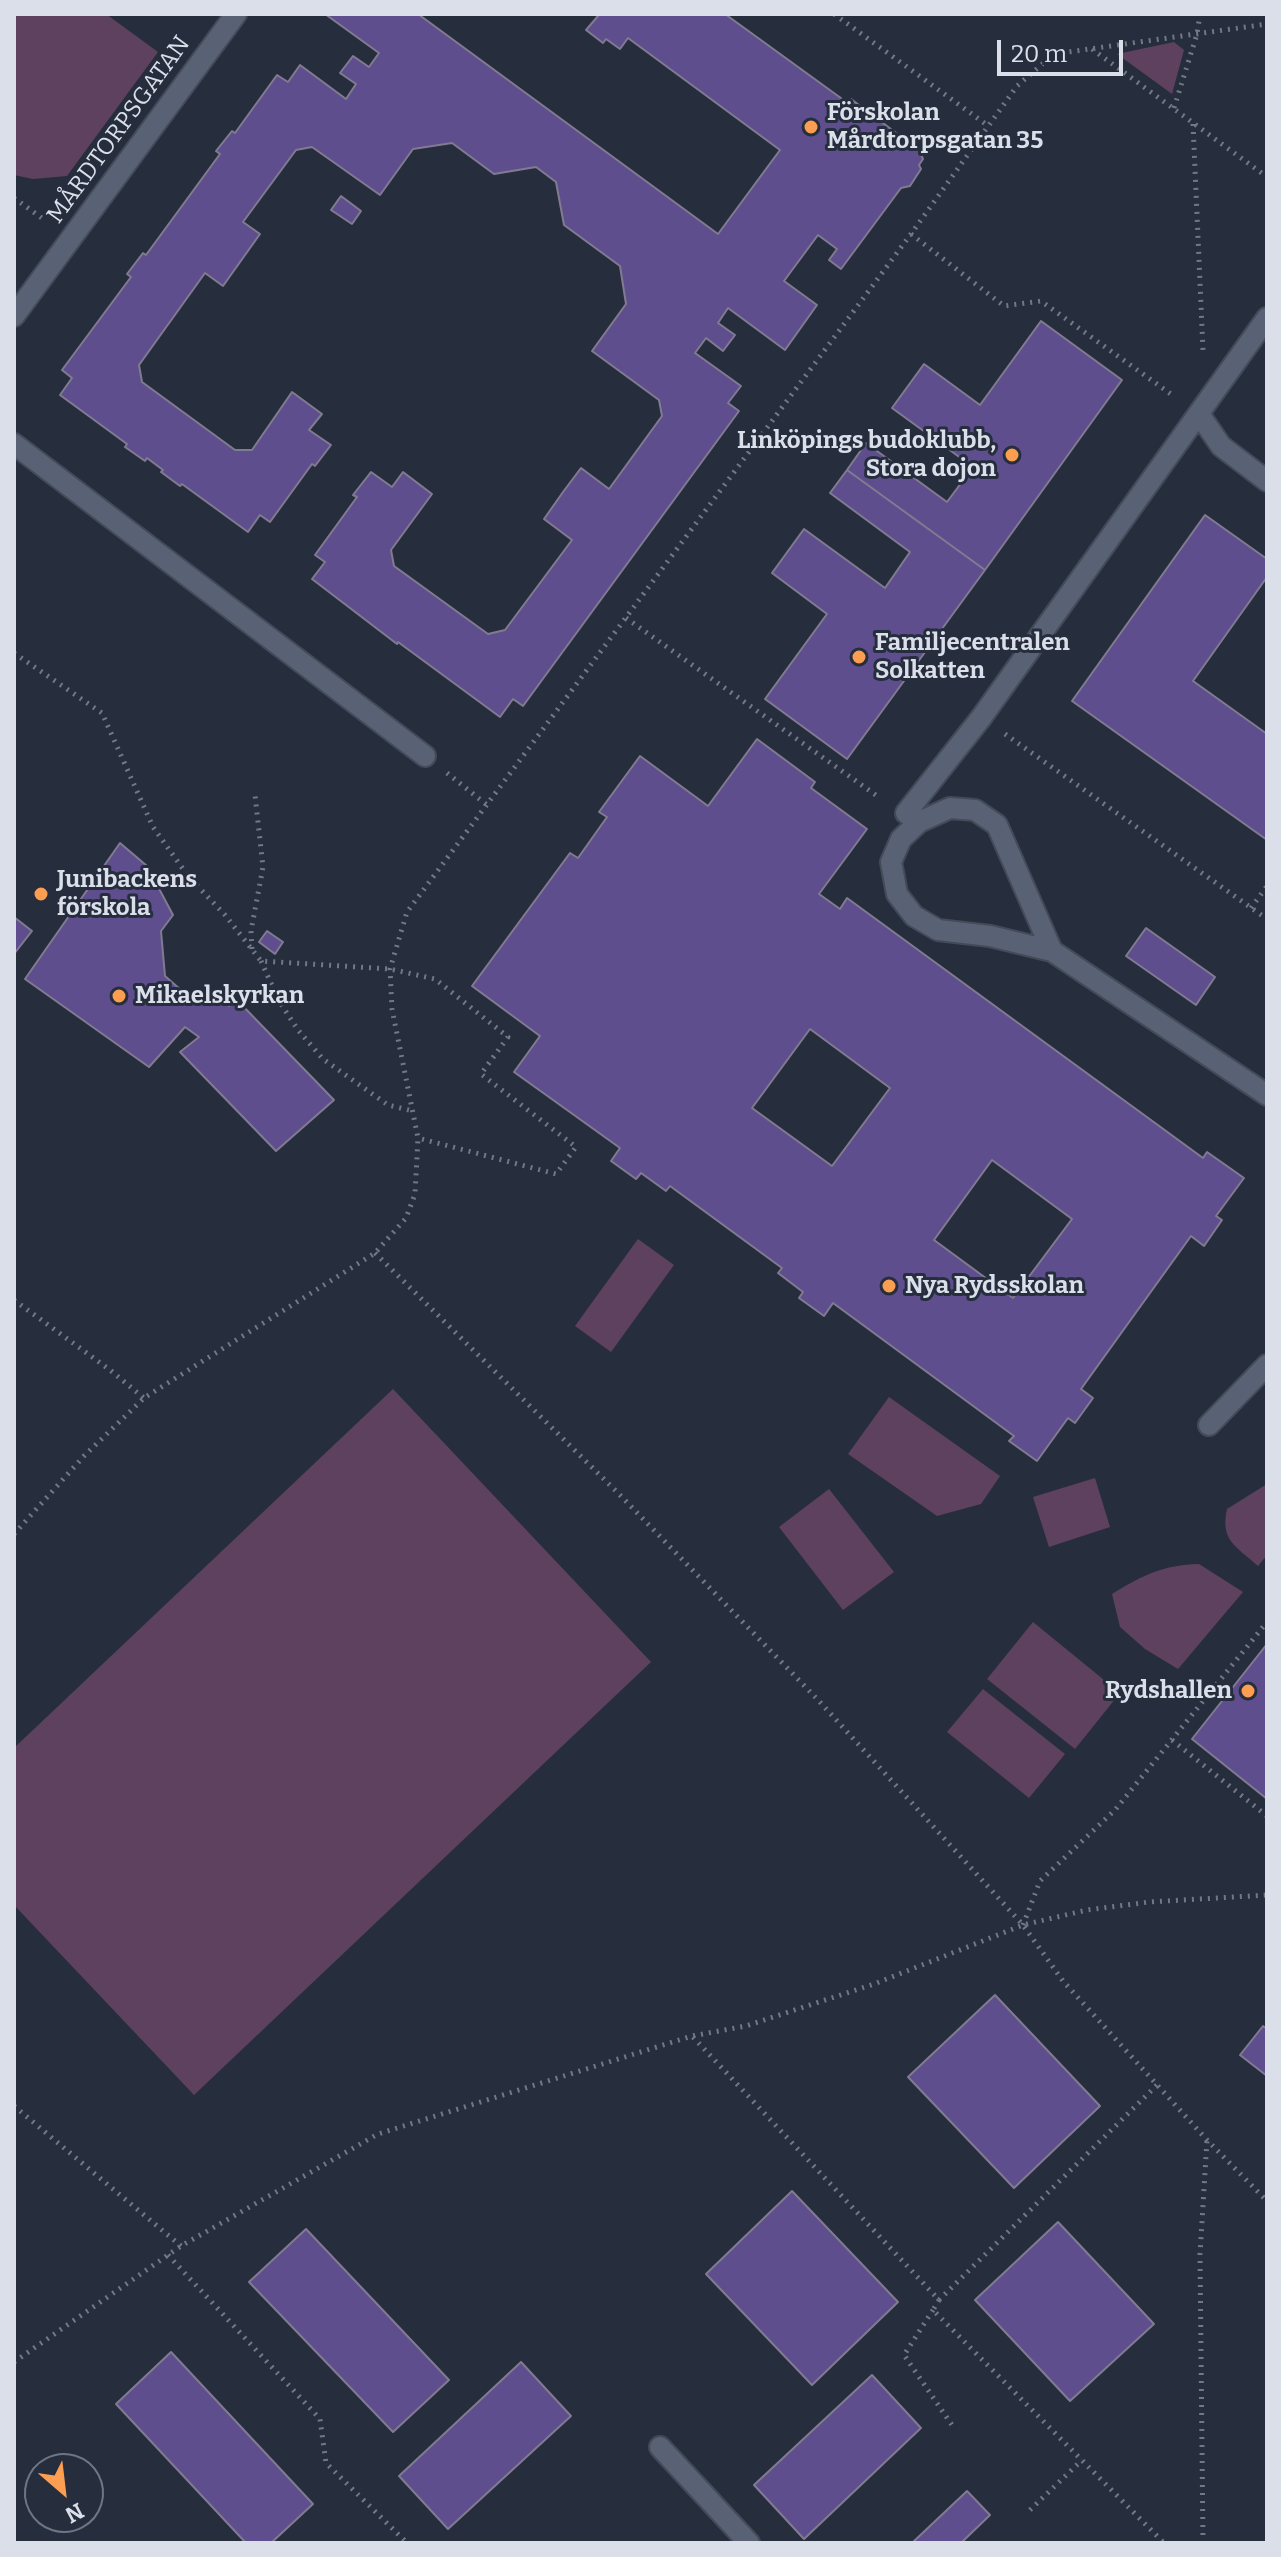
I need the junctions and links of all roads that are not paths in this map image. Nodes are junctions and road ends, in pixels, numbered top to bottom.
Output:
1 (236, 14) edge
2 (14, 316) edge
3 (1267, 318) edge
4 (1202, 410) junction
5 (14, 444) edge
6 (1267, 481) edge
7 (425, 756) road end
8 (913, 818) junction
9 (1052, 951) junction
10 (1267, 1095) edge
11 (1267, 1365) edge
12 (1209, 1425) dead end
13 (660, 2447) dead end
14 (749, 2543) edge

1 - 2 street, MÅRDTORPSGATAN
3 - 4 street
4 - 6 street
4 - 8 street
5 - 7 street
8 - 9 street
8 - 9 street
9 - 10 street
11 - 12 street
13 - 14 street

